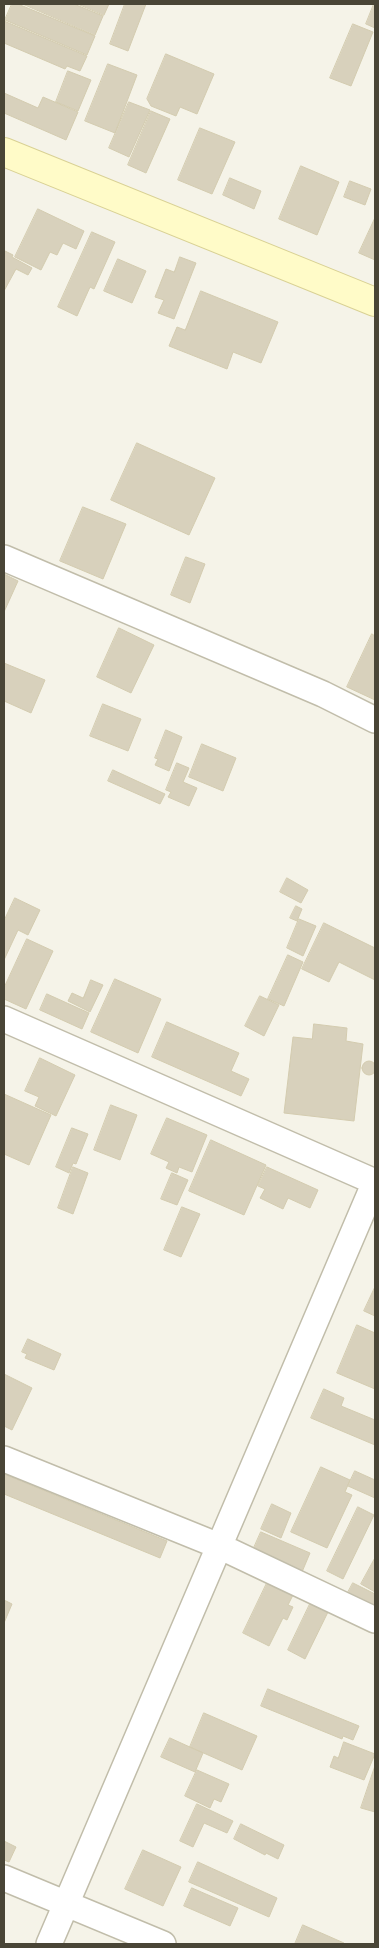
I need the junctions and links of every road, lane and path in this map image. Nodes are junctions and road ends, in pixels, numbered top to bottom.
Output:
1 (4, 152) edge
2 (375, 302) edge
3 (4, 558) edge
4 (375, 720) edge
5 (4, 1018) edge
6 (375, 1182) edge
7 (4, 1459) edge
8 (219, 1546) junction
9 (375, 1620) edge
10 (4, 1878) edge
11 (66, 1904) junction
12 (49, 1944) edge
13 (162, 1944) edge

1 - 2 main road
3 - 4 street
5 - 6 street
6 - 8 street
7 - 8 street
8 - 9 street
8 - 11 street
10 - 11 street
11 - 12 street
11 - 13 street

